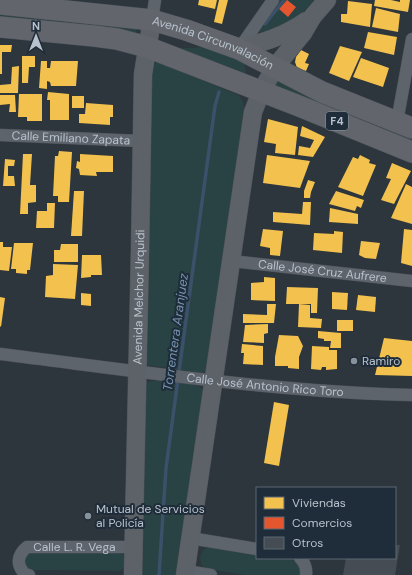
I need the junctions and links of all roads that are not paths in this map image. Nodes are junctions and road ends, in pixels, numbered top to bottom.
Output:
1 (155, 0) edge
2 (273, 0) edge
3 (327, 0) edge
4 (0, 4) edge
5 (314, 16) junction
6 (152, 20) junction
7 (0, 27) edge
8 (412, 45) edge
9 (147, 47) junction
10 (239, 49) junction
11 (275, 67) junction
12 (261, 92) junction
13 (405, 125) edge
14 (0, 134) edge
15 (141, 141) junction
16 (412, 152) edge
17 (232, 261) junction
18 (412, 281) edge
19 (0, 354) edge
20 (137, 372) junction
21 (213, 381) junction
22 (412, 395) edge
23 (190, 538) junction
24 (133, 547) junction
25 (256, 549) edge
26 (301, 559) edge
27 (186, 573) edge
28 (29, 575) edge
29 (133, 575) edge
30 (211, 575) edge
31 (306, 575) edge

1 - 6 street
2 - 10 street
3 - 5 main road
4 - 6 highway, Avenida Circunvalación / F4
5 - 10 main road
5 - 11 main road
6 - 9 main road, Avenida Melchor Urquidi
6 - 10 highway, Avenida Circunvalación / F4
7 - 9 highway, F4
8 - 13 street
9 - 12 highway, F4
9 - 15 main road, Avenida Melchor Urquidi
10 - 11 highway, Avenida Circunvalación / F4
11 - 12 main road
11 - 13 highway, Avenida Circunvalación / F4
12 - 16 highway, F4
12 - 17 main road
14 - 15 street, Calle Emiliano Zapata
15 - 20 main road, Avenida Melchor Urquidi
17 - 18 street, Calle José Cruz Aufrere
17 - 21 main road
19 - 20 street, Calle José Antonio Rico Toro
20 - 21 street, Calle José Antonio Rico Toro
20 - 24 main road, Avenida Melchor Urquidi
21 - 22 street, Calle José Antonio Rico Toro
21 - 23 main road
23 - 25 street
23 - 27 main road
24 - 28 street, Calle L. R. Vega
24 - 29 main road, Avenida Melchor Urquidi
26 - 31 street
27 - 30 street

